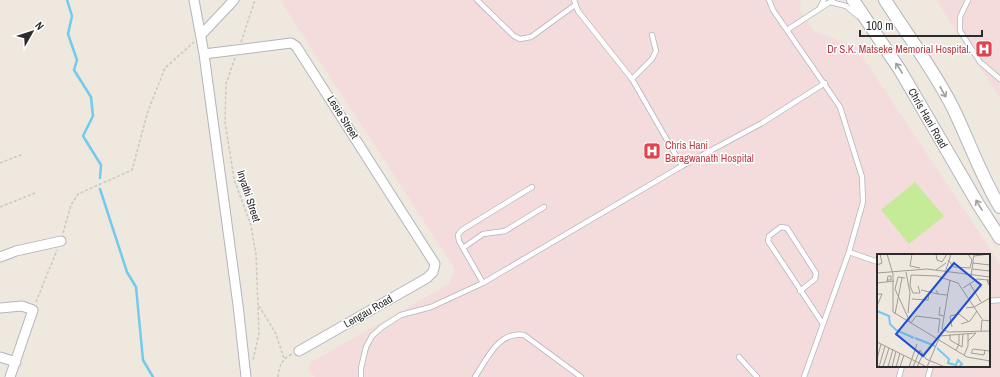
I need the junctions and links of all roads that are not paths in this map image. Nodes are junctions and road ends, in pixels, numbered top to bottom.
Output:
1 (194, 0) edge
2 (234, 0) edge
3 (477, 0) edge
4 (769, 0) edge
5 (824, 0) edge
6 (853, 0) edge
7 (885, 0) edge
8 (893, 0) edge
9 (968, 0) edge
10 (575, 1) edge
11 (832, 1) edge
12 (819, 9) junction
13 (896, 18) junction
14 (870, 26) junction
15 (787, 30) junction
16 (201, 35) junction
17 (652, 35) dead end
18 (204, 54) junction
19 (632, 79) junction
20 (1000, 79) edge
21 (825, 83) junction
22 (682, 166) junction
23 (532, 187) dead end
24 (544, 207) dead end
25 (1000, 207) edge
26 (1000, 238) edge
27 (61, 241) road end
28 (463, 248) junction
29 (849, 252) junction
30 (0, 257) edge
31 (877, 262) edge
32 (435, 270) joint
33 (483, 283) junction
34 (800, 291) junction
35 (1000, 300) edge
36 (990, 301) edge
37 (0, 308) edge
38 (823, 324) junction
39 (299, 350) road end
40 (0, 357) edge
41 (739, 357) dead end
42 (16, 362) junction
43 (902, 367) edge
44 (931, 367) edge
45 (10, 377) edge
46 (246, 377) edge
47 (361, 377) edge
48 (475, 377) edge
49 (581, 377) edge
50 (757, 377) edge
51 (804, 377) edge
52 (899, 377) edge
53 (928, 377) edge

1 - 16 street
2 - 16 street
3 - 10 lane
4 - 15 lane
5 - 12 lane
6 - 14 main road, Chris Hani Road
7 - 13 main road, Chris Hani Road
8 - 13 main road
9 - 20 lane
10 - 19 lane
11 - 12 lane
11 - 14 lane
12 - 15 lane
13 -> 25 main road, Chris Hani Road
26 -> 14 main road, Chris Hani Road
15 - 21 lane
16 - 18 street
17 - 19 lane
18 - 32 street, Lesie Street
18 - 46 street
19 - 22 lane
21 - 22 lane
21 - 29 lane
22 - 33 lane
23 - 28 lane
24 - 28 lane
27 - 30 street
28 - 33 lane
29 - 31 lane
29 - 38 lane
32 - 39 street, Lengau Road
33 - 47 lane
34 - 34 lane
34 - 38 lane
35 - 36 lane
37 - 42 street
38 - 51 lane
40 - 42 street
41 - 50 lane
42 - 45 street
43 - 52 lane
44 - 53 lane
48 - 49 lane

